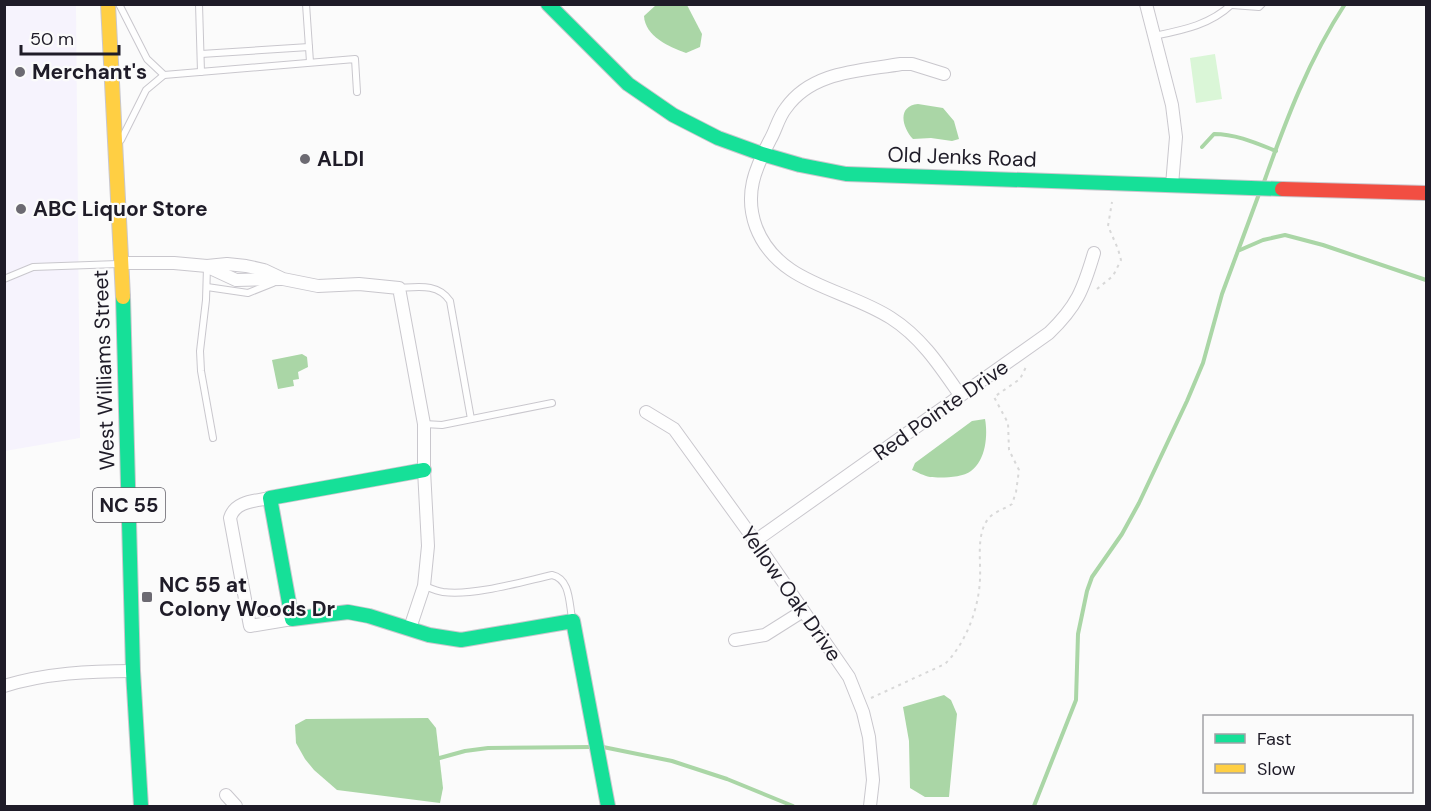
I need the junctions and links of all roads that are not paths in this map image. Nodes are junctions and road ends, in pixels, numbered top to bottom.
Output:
1 (108, 4) edge
2 (119, 4) edge
3 (198, 4) edge
4 (306, 4) edge
5 (548, 4) edge
6 (1146, 4) edge
7 (1262, 4) edge
8 (1232, 5) edge
9 (1153, 36) junction
10 (309, 47) junction
11 (201, 54) junction
12 (309, 62) junction
13 (201, 72) junction
14 (944, 74) dead end
15 (164, 75) junction
16 (357, 92) dead end
17 (115, 154) junction
18 (762, 154) junction
19 (1172, 185) junction
20 (1426, 193) edge
21 (1094, 253) dead end
22 (122, 264) junction
23 (207, 266) junction
24 (4, 279) edge
25 (283, 279) junction
26 (207, 287) junction
27 (399, 288) junction
28 (960, 395) junction
29 (552, 403) dead end
30 (646, 412) dead end
31 (471, 419) junction
32 (424, 424) junction
33 (213, 438) dead end
34 (424, 470) junction
35 (270, 498) junction
36 (755, 541) junction
37 (424, 586) junction
38 (803, 611) junction
39 (292, 619) junction
40 (573, 621) junction
41 (410, 628) junction
42 (735, 640) dead end
43 (133, 672) junction
44 (4, 686) edge
45 (226, 795) dead end
46 (141, 807) edge
47 (236, 807) edge
48 (608, 807) edge
49 (870, 807) edge

1 - 17 street, West Williams Street / NC 55
2 - 15 lane
3 - 11 lane
4 - 10 lane
5 - 18 street, Old Jenks Road
6 - 9 street
7 - 8 lane
8 - 9 lane
9 - 19 street
10 - 11 lane
10 - 12 lane
11 - 13 lane
12 - 13 lane
12 - 16 lane
13 - 15 lane
14 - 18 street
15 - 17 lane
17 - 22 street, West Williams Street / NC 55
18 - 19 street, Old Jenks Road
18 - 28 street
19 - 20 street, Old Jenks Road
21 - 28 street, Red Pointe Drive
22 - 23 street
22 - 24 lane
22 - 43 street, West Williams Street / NC 55
23 - 25 street
23 - 26 lane
25 - 26 lane
25 - 27 street
26 - 33 lane
27 - 31 lane
27 - 32 street
28 - 36 street, Red Pointe Drive
29 - 31 lane
30 - 36 street, Yellow Oak Drive
31 - 32 lane
32 - 34 street
34 - 35 street
34 - 37 street
35 - 39 street
35 - 39 street
36 - 38 street, Yellow Oak Drive
37 - 40 lane
37 - 41 street
38 - 42 street
38 - 49 street, Yellow Oak Drive
39 - 41 street
40 - 41 street
40 - 48 street
43 - 44 street
43 - 46 street, West Williams Street / NC 55
45 - 47 street

